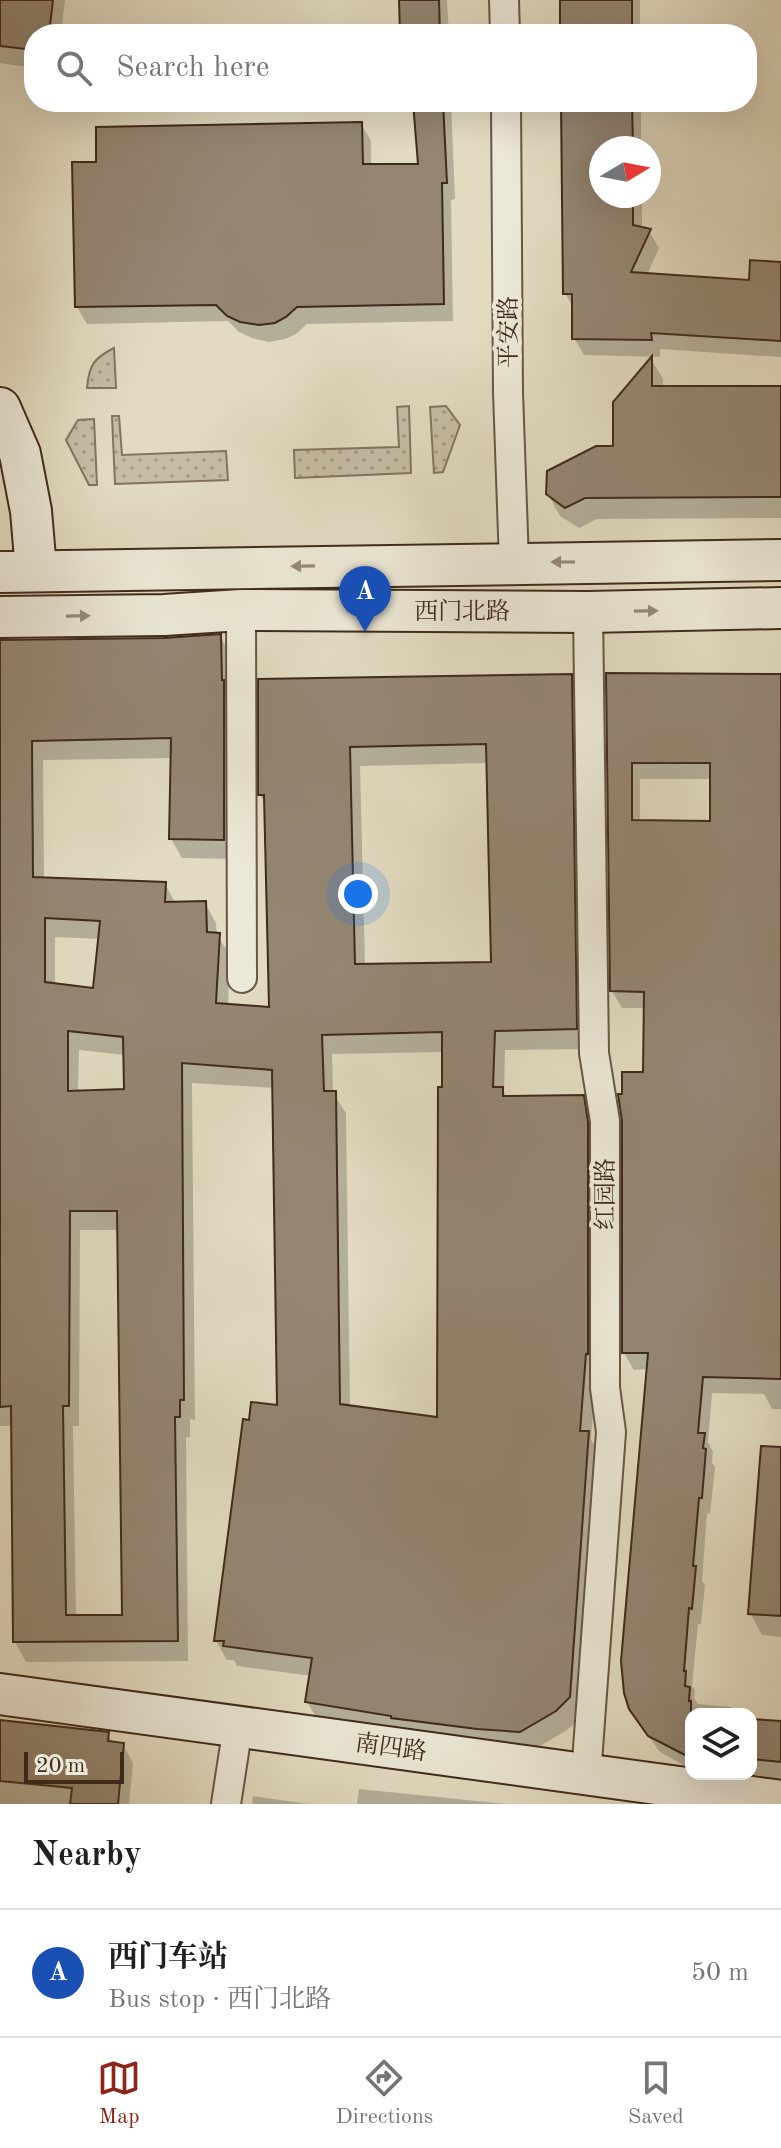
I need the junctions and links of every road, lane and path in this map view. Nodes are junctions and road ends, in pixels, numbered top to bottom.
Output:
1 (504, 0) edge
2 (505, 24) edge
3 (506, 112) edge
4 (0, 408) edge
5 (781, 560) edge
6 (514, 563) junction
7 (18, 571) edge
8 (781, 608) edge
9 (241, 610) junction
10 (588, 612) junction
11 (0, 617) edge
12 (242, 978) dead end
13 (0, 1694) edge
14 (238, 1726) junction
15 (586, 1776) junction
16 (781, 1801) edge
17 (226, 1804) edge

1 - 2 street
3 - 6 street, 平安路
4 - 7 main road
5 -> 6 main road, 西门北路
6 -> 7 main road, 西门北路
10 -> 8 main road, 西门北路
9 - 10 main road, 西门北路
11 -> 9 main road, 西门北路
9 - 12 street
10 - 15 street, 红园路
13 - 14 main road, 南四路
14 - 15 main road, 南四路
14 - 17 street
15 - 16 main road, 南四路

